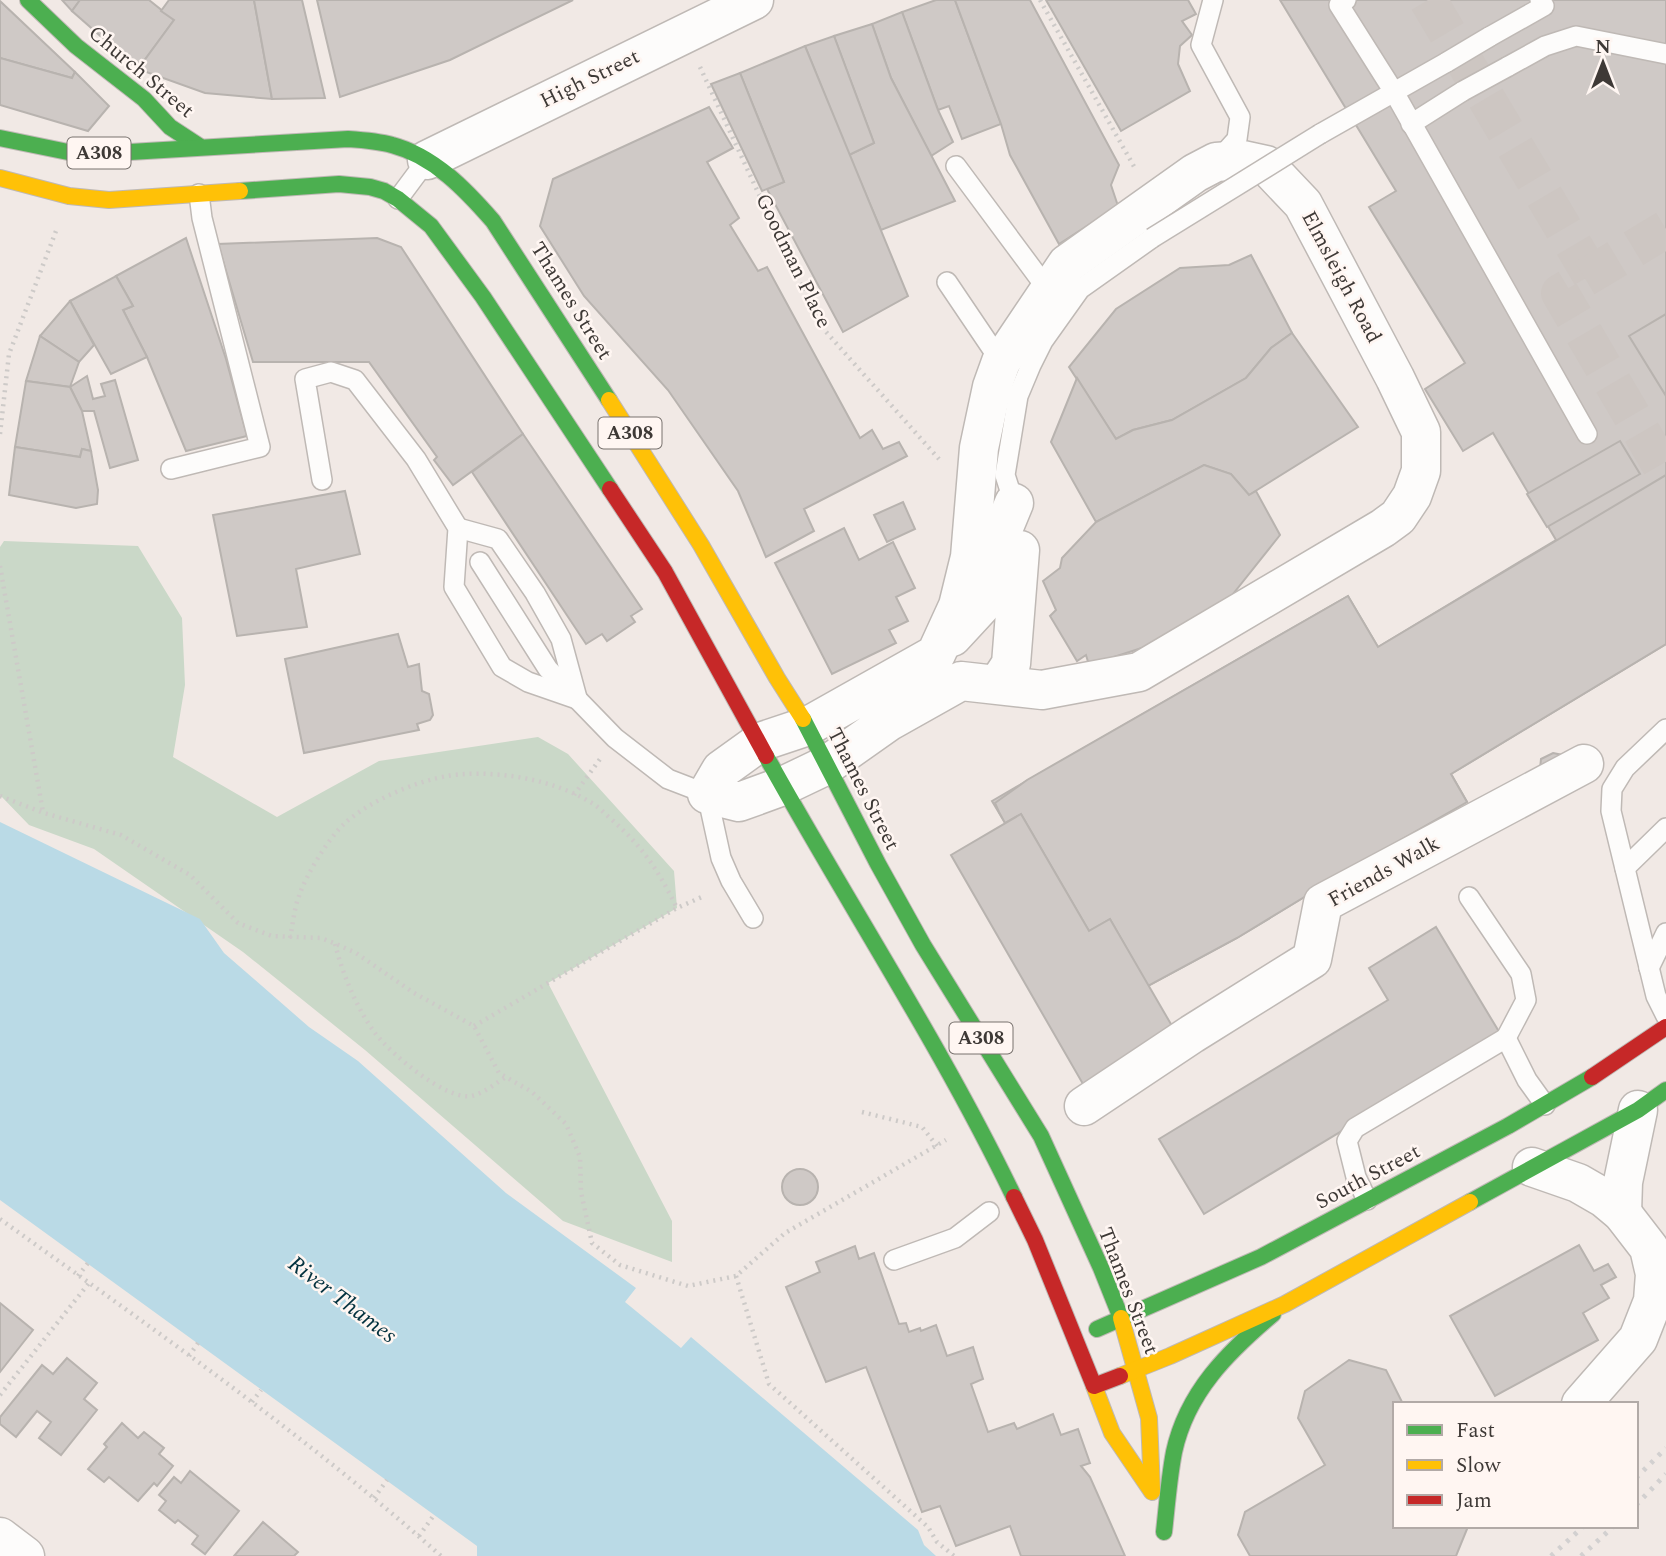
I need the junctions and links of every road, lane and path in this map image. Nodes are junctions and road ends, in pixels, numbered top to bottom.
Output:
1 (27, 0) edge
2 (754, 0) edge
3 (1040, 0) edge
4 (1213, 0) edge
5 (1346, 0) edge
6 (1541, 0) edge
7 (1666, 54) edge
8 (697, 60) dead end
9 (1394, 92) junction
10 (1411, 124) junction
11 (0, 138) edge
12 (199, 146) junction
13 (427, 160) junction
14 (1216, 162) junction
15 (956, 166) dead end
16 (0, 178) edge
17 (199, 194) junction
18 (398, 199) junction
19 (1153, 220) junction
20 (57, 228) dead end
21 (947, 282) dead end
22 (1048, 290) junction
23 (1001, 362) junction
24 (3, 379) edge
25 (0, 434) edge
26 (1587, 434) dead end
27 (171, 469) dead end
28 (322, 480) dead end
29 (976, 500) junction
30 (1014, 503) junction
31 (458, 528) junction
32 (480, 562) dead end
33 (0, 566) edge
34 (936, 654) junction
35 (980, 683) junction
36 (578, 699) junction
37 (808, 726) junction
38 (1666, 729) edge
39 (615, 738) junction
40 (760, 742) junction
41 (1584, 764) dead end
42 (827, 765) junction
43 (783, 786) junction
44 (707, 793) junction
45 (574, 795) junction
46 (0, 796) edge
47 (44, 813) junction
48 (1666, 828) edge
49 (1625, 868) junction
50 (704, 896) dead end
51 (1469, 897) dead end
52 (677, 908) junction
53 (753, 918) dead end
54 (1666, 933) edge
55 (290, 938) junction
56 (334, 943) junction
57 (1649, 968) junction
58 (1666, 1016) edge
59 (474, 1026) junction
60 (1666, 1027) edge
61 (1506, 1038) junction
62 (506, 1077) junction
63 (1652, 1100) edge
64 (1545, 1105) junction
65 (1084, 1106) dead end
66 (862, 1112) dead end
67 (953, 1136) dead end
68 (937, 1146) junction
69 (1532, 1167) junction
70 (1367, 1200) junction
71 (989, 1212) dead end
72 (1622, 1213) junction
73 (0, 1219) edge
74 (894, 1260) dead end
75 (88, 1263) dead end
76 (78, 1276) junction
77 (736, 1276) junction
78 (89, 1283) junction
79 (1285, 1304) junction
80 (1121, 1318) junction
81 (1076, 1339) junction
82 (198, 1343) dead end
83 (189, 1356) junction
84 (1136, 1370) junction
85 (1094, 1386) junction
86 (261, 1390) dead end
87 (0, 1395) edge
88 (252, 1402) junction
89 (1583, 1402) edge
90 (387, 1480) dead end
91 (1152, 1492) junction
92 (374, 1497) junction
93 (434, 1515) dead end
94 (419, 1536) junction
95 (0, 1537) edge
96 (25, 1556) edge
97 (441, 1556) edge
98 (954, 1556) edge

1 - 12 main road, Church Street
2 - 13 street, High Street
3 - 19 path
4 - 14 lane
5 - 9 lane
6 - 9 lane, bridge
7 - 10 lane, bridge
8 - 29 path, Goodman Place
9 - 10 lane
9 - 19 lane, bridge
10 - 26 lane
11 - 12 main road, A308
12 - 13 main road, A308
13 - 18 lane, High Street
13 - 37 main road, Thames Street / A308
14 - 19 street, Elmsleigh Road
14 - 35 street, Elmsleigh Road
15 - 22 lane
16 - 17 main road, A308
17 - 18 main road, A308
17 - 27 lane
18 - 40 main road, Thames Street / A308
19 - 22 street, Elmsleigh Road
19 - 30 lane
20 - 24 path
21 - 23 lane
22 - 23 street, Elmsleigh Road
23 - 29 street, Elmsleigh Road
24 - 25 path
28 - 31 lane
29 - 34 street, Elmsleigh Road
30 - 34 street
30 - 35 street
31 - 36 lane
31 - 36 lane
32 - 36 lane
33 - 47 path
34 - 35 street
34 - 37 street
35 - 42 street
36 - 39 lane
37 - 40 street
37 - 42 main road, Thames Street / A308
38 - 49 lane
39 - 44 lane
39 - 45 path
40 - 43 main road, Thames Street / A308
40 - 44 street
41 - 65 street, Friends Walk
42 - 43 street
42 - 80 main road, Thames Street / A308
43 - 44 street
43 - 81 main road, Thames Street / A308
44 - 53 lane
45 - 52 path
45 - 55 path
46 - 47 path
47 - 55 path
48 - 49 lane
49 - 57 lane
50 - 52 path
51 - 61 lane
52 - 59 path
54 - 57 lane
55 - 56 path
56 - 59 path
56 - 62 path
57 - 58 lane
59 - 62 path
60 - 64 main road, South Street
61 - 64 lane
61 - 70 lane
62 - 77 path
63 - 69 main road
63 - 72 street
64 - 70 main road, South Street
66 - 68 path
67 - 68 path
68 - 77 path
69 - 72 street
69 - 79 main road
70 - 80 main road, South Street
71 - 74 lane
72 - 89 street
73 - 76 path
75 - 76 path
76 - 78 path
77 - 98 path
78 - 83 path
78 - 87 path
79 - 84 main road
79 - 91 main road, Thames Street
80 - 81 main road, South Street
80 - 84 main road, Thames Street
81 - 85 main road, Thames Street / A308
82 - 83 path
83 - 88 path
84 - 85 main road
84 - 91 main road, Thames Street
85 - 91 main road, Thames Street
86 - 88 path
88 - 92 path
90 - 92 path
92 - 94 path
93 - 94 path
94 - 97 path
95 - 96 street

